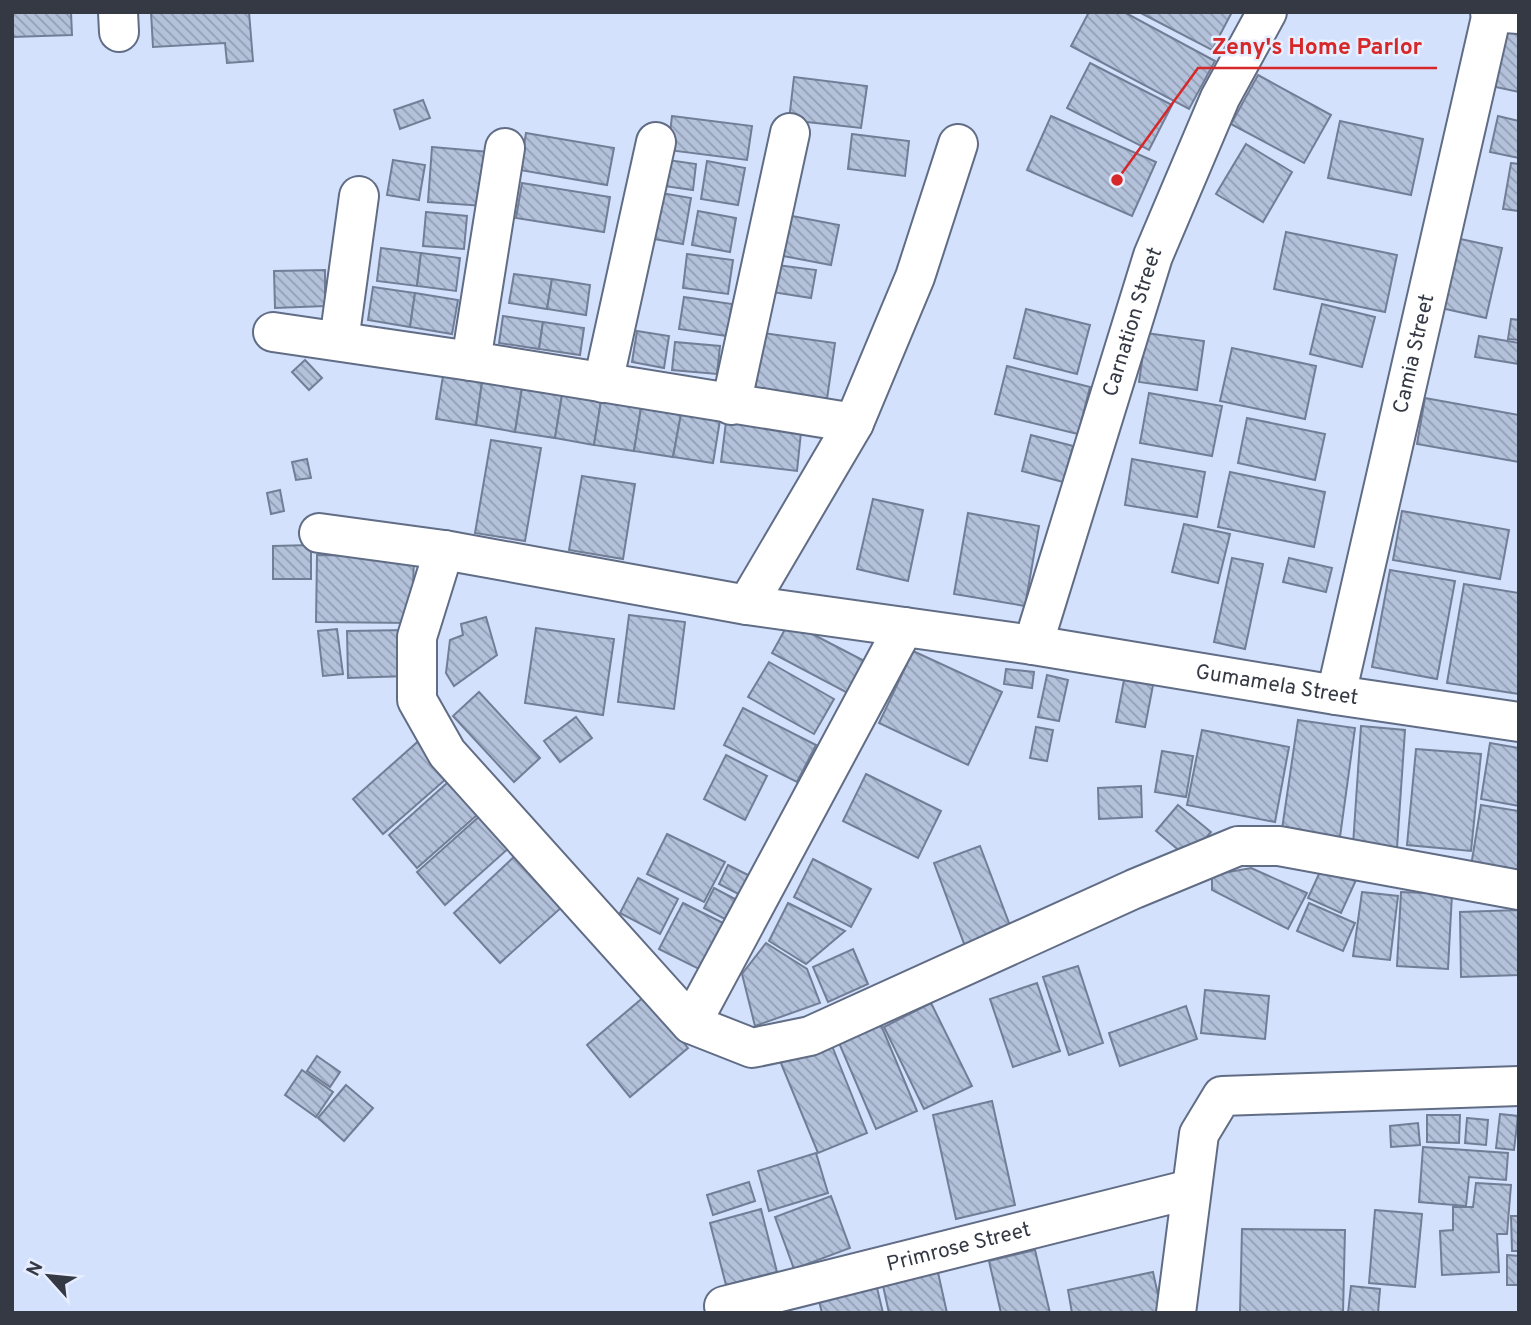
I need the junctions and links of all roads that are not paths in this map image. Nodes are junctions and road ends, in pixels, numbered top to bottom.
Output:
1 (1267, 12) edge
2 (1500, 13) edge
3 (790, 133) dead end
4 (656, 142) dead end
5 (958, 144) dead end
6 (505, 148) dead end
7 (359, 196) dead end
8 (273, 332) dead end
9 (339, 341) junction
10 (471, 360) junction
11 (603, 383) junction
12 (731, 405) junction
13 (854, 423) junction
14 (319, 533) dead end
15 (444, 550) junction
16 (747, 605) junction
17 (904, 627) junction
18 (1033, 645) junction
19 (1336, 695) junction
20 (1519, 722) edge
21 (1519, 890) edge
22 (691, 1024) junction
23 (1519, 1086) edge
24 (1191, 1189) junction
25 (724, 1306) dead end
26 (1175, 1313) edge

1 - 18 street, Carnation Street
2 - 19 street, Camia Street
3 - 12 street
4 - 11 street
5 - 13 street
6 - 10 street
7 - 9 street
8 - 9 street
9 - 10 street
10 - 11 street
11 - 12 street
12 - 13 street
13 - 16 street
14 - 15 street, Gumamela Street
15 - 16 street, Gumamela Street
15 - 22 street
16 - 17 street, Gumamela Street
17 - 18 street, Gumamela Street
17 - 22 street
18 - 19 street, Gumamela Street
19 - 20 street, Gumamela Street
21 - 22 street
23 - 24 street
24 - 25 street, Primrose Street
24 - 26 street

